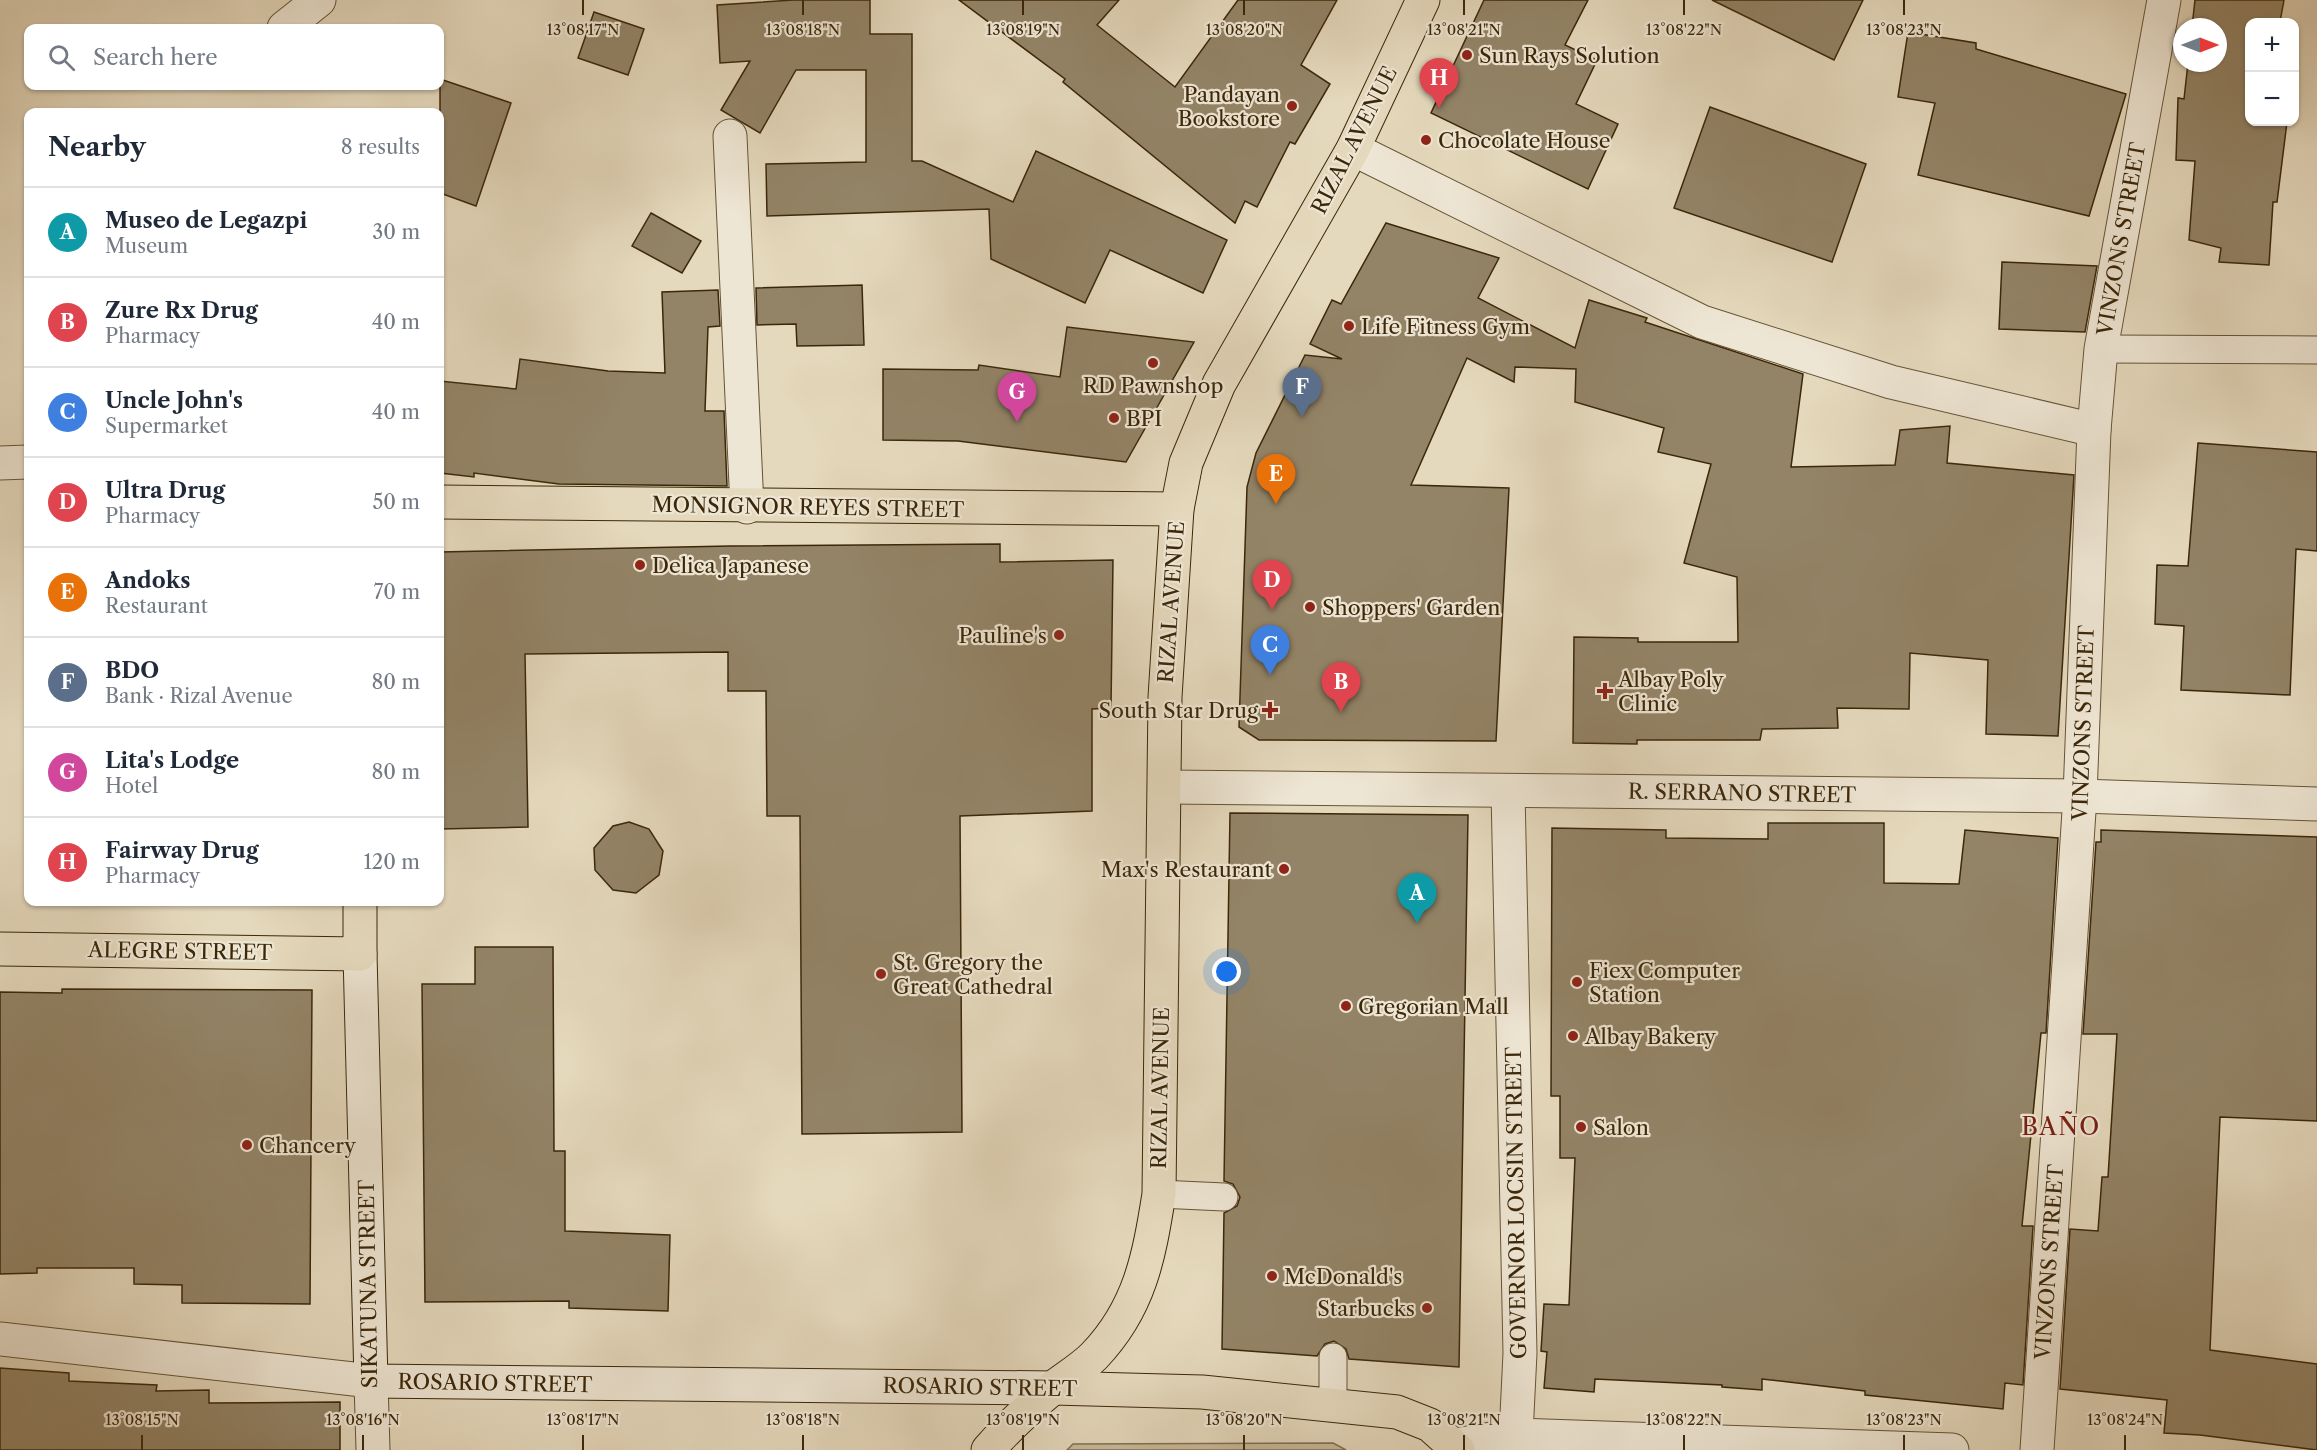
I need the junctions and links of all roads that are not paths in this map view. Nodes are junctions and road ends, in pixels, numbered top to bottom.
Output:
1 (319, 0) edge
2 (1423, 0) edge
3 (2164, 0) edge
4 (289, 24) edge
5 (730, 136) dead end
6 (1353, 149) junction
7 (2101, 349) junction
8 (2317, 350) edge
9 (2094, 430) junction
10 (24, 462) edge
11 (0, 463) edge
12 (444, 502) edge
13 (747, 507) junction
14 (1177, 509) junction
15 (1166, 787) junction
16 (1508, 791) junction
17 (2080, 796) junction
18 (2317, 804) edge
19 (360, 906) edge
20 (0, 949) edge
21 (360, 954) junction
22 (1159, 1194) junction
23 (1224, 1197) dead end
24 (0, 1339) edge
25 (1333, 1357) dead end
26 (371, 1381) junction
27 (1053, 1388) junction
28 (1333, 1406) junction
29 (1516, 1435) junction
30 (1457, 1448) edge
31 (373, 1450) edge
32 (988, 1450) edge
33 (1952, 1450) edge
34 (2037, 1450) edge

1 - 4 street
2 - 6 main road, RIZAL AVENUE
3 - 7 street, VINZONS STREET
5 - 13 street
6 - 9 street
6 - 14 main road, RIZAL AVENUE
7 - 8 lane
7 - 9 street, VINZONS STREET
9 - 17 street, VINZONS STREET
10 - 11 street
12 - 13 main road, MONSIGNOR REYES STREET
13 - 14 main road, MONSIGNOR REYES STREET
14 - 15 main road, RIZAL AVENUE
15 - 16 street, R. SERRANO STREET
15 - 22 main road, RIZAL AVENUE
16 - 17 street, R. SERRANO STREET
16 - 29 street, GOVERNOR LOCSIN STREET
17 - 18 street, R. SERRANO STREET
17 - 34 street, VINZONS STREET
19 - 21 main road, SIKATUNA STREET
20 - 21 main road, ALEGRE STREET
21 - 26 street, SIKATUNA STREET
22 - 23 lane
22 - 27 main road, RIZAL AVENUE
24 - 26 street, ROSARIO STREET
25 - 28 lane
26 - 27 street, ROSARIO STREET
26 - 31 street, SIKATUNA STREET
27 - 28 main road, ROSARIO STREET
27 - 32 main road, RIZAL AVENUE
28 - 30 main road, ROSARIO STREET
29 - 30 street, ROSARIO STREET
29 - 33 street, ROSARIO STREET

